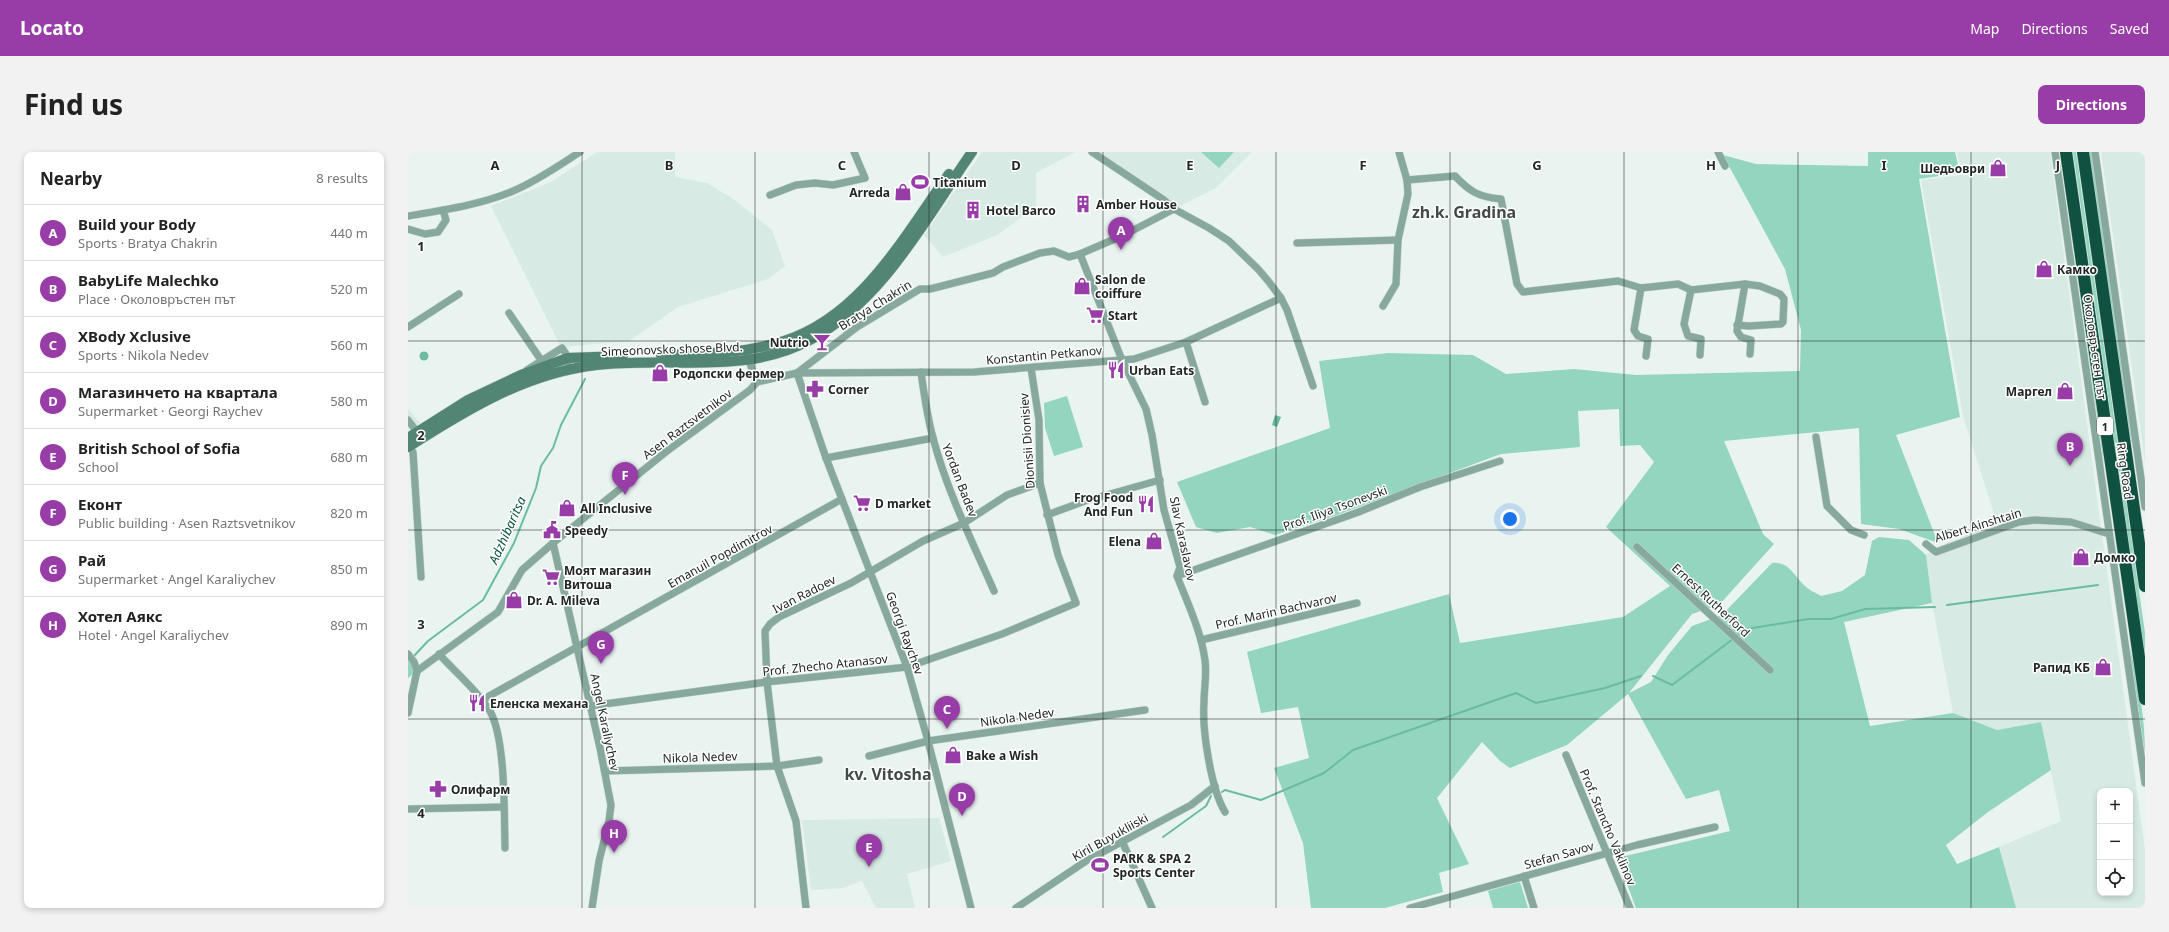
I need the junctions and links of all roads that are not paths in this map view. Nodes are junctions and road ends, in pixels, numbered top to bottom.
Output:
1 (580, 152) edge
2 (854, 152) edge
3 (964, 152) edge
4 (972, 152) edge
5 (1092, 152) edge
6 (1399, 152) edge
7 (1718, 152) edge
8 (2055, 152) edge
9 (2066, 152) edge
10 (2082, 152) edge
11 (2095, 152) edge
12 (1725, 166) dead end
13 (1407, 180) junction
14 (770, 195) dead end
15 (1169, 205) junction
16 (444, 210) junction
17 (408, 216) edge
18 (408, 230) edge
19 (1398, 240) junction
20 (1297, 243) dead end
21 (1080, 254) junction
22 (1745, 284) junction
23 (1641, 288) junction
24 (1691, 290) junction
25 (459, 294) dead end
26 (1281, 298) junction
27 (1383, 306) dead end
28 (509, 313) dead end
29 (1737, 325) junction
30 (408, 327) edge
31 (1186, 342) junction
32 (1750, 354) dead end
33 (748, 355) junction
34 (1700, 355) dead end
35 (1646, 356) dead end
36 (568, 358) junction
37 (541, 360) junction
38 (1122, 360) junction
39 (1031, 368) junction
40 (569, 369) junction
41 (921, 372) junction
42 (797, 373) junction
43 (520, 375) junction
44 (758, 382) junction
45 (1313, 386) dead end
46 (1205, 402) dead end
47 (408, 420) edge
48 (420, 435) junction
49 (1816, 437) dead end
50 (933, 438) junction
51 (408, 444) edge
52 (826, 458) junction
53 (1500, 461) dead end
54 (1160, 480) junction
55 (1040, 483) junction
56 (842, 499) junction
57 (2145, 507) edge
58 (1048, 515) junction
59 (964, 523) junction
60 (2109, 534) junction
61 (1864, 535) dead end
62 (553, 543) junction
63 (1926, 544) dead end
64 (1637, 547) dead end
65 (870, 572) junction
66 (1177, 576) junction
67 (421, 577) dead end
68 (2145, 586) edge
69 (994, 591) dead end
70 (1076, 603) joint
71 (1357, 603) dead end
72 (1201, 640) junction
73 (577, 648) junction
74 (408, 654) edge
75 (439, 654) junction
76 (907, 667) junction
77 (1770, 670) dead end
78 (417, 671) junction
79 (767, 682) junction
80 (2145, 699) edge
81 (482, 700) junction
82 (590, 706) junction
83 (1145, 710) dead end
84 (408, 713) edge
85 (928, 741) junction
86 (1566, 755) dead end
87 (869, 756) dead end
88 (819, 760) dead end
89 (777, 766) junction
90 (604, 771) junction
91 (2145, 783) edge
92 (1215, 786) junction
93 (504, 807) junction
94 (408, 809) edge
95 (1225, 812) dead end
96 (1715, 827) dead end
97 (1122, 841) junction
98 (505, 848) dead end
99 (1607, 853) junction
100 (1524, 876) junction
101 (592, 908) edge
102 (806, 908) edge
103 (972, 908) edge
104 (1016, 908) edge
105 (1152, 908) edge
106 (1410, 908) edge
107 (1534, 908) edge
108 (1630, 908) edge

1 - 16 street
2 - 14 street
3 - 33 main road, Simeonovsko shose Blvd.
4 - 33 main road, Simeonovsko shose Blvd.
5 - 15 street
6 - 13 street
7 - 12 street
8 - 60 street, Околовръстен път
9 - 80 highway, Ring Road / 1
10 - 68 highway, Ring Road / 1
11 - 57 street
13 - 19 street
13 - 23 street
15 - 21 street, Bratya Chakrin
15 - 26 street
16 - 17 street
16 - 18 street
19 - 20 street
19 - 27 street
21 - 38 street, Slav Karaslavov
21 - 42 street, Bratya Chakrin
22 - 24 street
22 - 29 street
22 - 29 street
23 - 24 street
23 - 35 street
24 - 34 street
25 - 30 street
26 - 31 street, Konstantin Petkanov
26 - 45 street
28 - 37 street
29 - 32 street
31 - 38 street, Konstantin Petkanov
31 - 46 street
33 - 36 main road, Simeonovsko shose Blvd.
33 - 40 main road, Simeonovsko shose Blvd.
33 - 44 street
36 - 37 street, Simeonovsko shose Blvd.
36 - 40 street
36 - 43 main road, Simeonovsko shose Blvd.
37 - 43 street, Simeonovsko shose Blvd.
38 - 39 street, Konstantin Petkanov
38 - 54 street, Slav Karaslavov
39 - 41 street, Konstantin Petkanov
39 - 55 street, Dionisii Dionisiev
40 - 48 main road, Simeonovsko shose Blvd.
41 - 42 street, Konstantin Petkanov
41 - 50 street, Yordan Badev
42 - 44 street, Asen Raztsvetnikov
42 - 52 street, Georgi Raychev
43 - 48 main road, Simeonovsko shose Blvd.
44 - 62 street, Asen Raztsvetnikov
47 - 48 street
48 - 51 main road, Simeonovsko shose Blvd.
49 - 61 street
50 - 52 street
50 - 59 street, Yordan Badev
51 - 67 street
52 - 56 street, Georgi Raychev
53 - 66 street, Prof. Iliya Tsonevski
54 - 58 street
54 - 66 street, Slav Karaslavov
55 - 58 street, Dionisii Dionisiev
55 - 59 street, Ivan Radoev
56 - 65 street, Georgi Raychev
56 - 73 street, Emanuil Popdimitrov
58 - 70 street, Dionisii Dionisiev
59 - 65 street, Ivan Radoev
59 - 69 street, Yordan Badev
60 - 63 street, Albert Ainshtain
60 - 91 street, Околовръстен път
62 - 73 street, Angel Karaliychev
62 - 75 street, Asen Raztsvetnikov
64 - 77 street, Ernest Rutherford
65 - 76 street, Georgi Raychev
65 - 79 street, Ivan Radoev
66 - 72 street, Slav Karaslavov
70 - 76 street, Prof. Zhecho Atanasov
71 - 72 street, Prof. Marin Bachvarov
72 - 92 street, Slav Karaslavov
73 - 81 street, Emanuil Popdimitrov
73 - 82 street, Angel Karaliychev
74 - 78 street
75 - 78 street, Asen Raztsvetnikov
75 - 81 street
76 - 79 street, Prof. Zhecho Atanasov
76 - 85 street, Georgi Raychev
78 - 84 street
79 - 82 street, Prof. Zhecho Atanasov
79 - 89 street, Ivan Radoev
81 - 93 street
82 - 90 street, Angel Karaliychev
83 - 85 street, Nikola Nedev
85 - 87 street, Nikola Nedev
85 - 103 street, Georgi Raychev
86 - 99 street, Prof. Stancho Vaklinov
88 - 89 street, Nikola Nedev
89 - 90 street, Nikola Nedev
89 - 102 street, Ivan Radoev
90 - 101 street, Angel Karaliychev
92 - 95 street, Slav Karaslavov
92 - 97 street, Kiril Buyukliiski
93 - 94 street
93 - 98 street
96 - 99 street, Stefan Savov
97 - 104 street, Kiril Buyukliiski
97 - 105 street
99 - 100 street, Stefan Savov
99 - 108 street, Prof. Stancho Vaklinov
100 - 106 street, Stefan Savov
100 - 107 street

